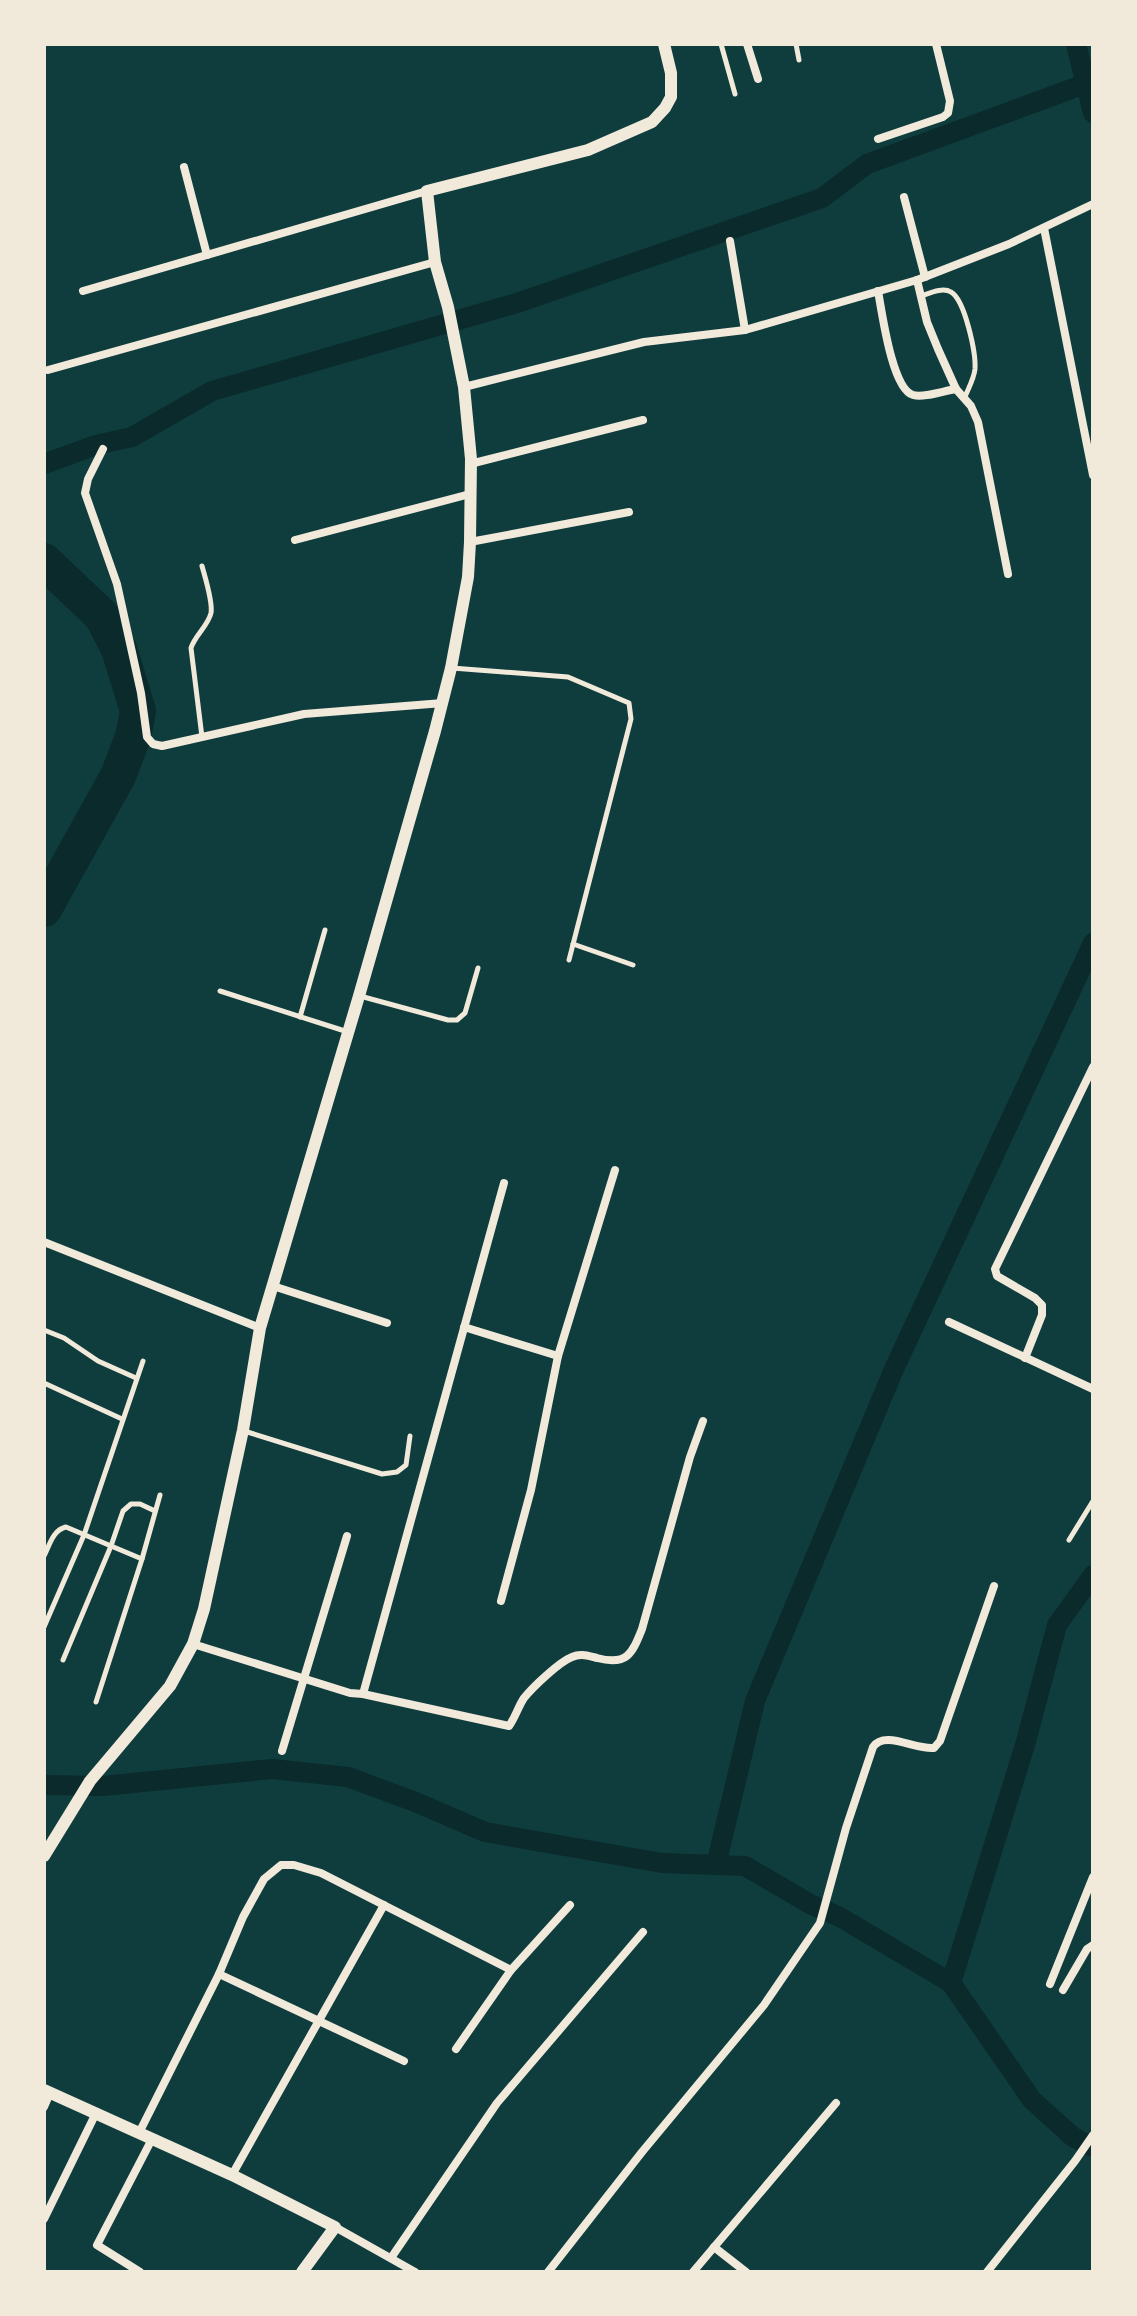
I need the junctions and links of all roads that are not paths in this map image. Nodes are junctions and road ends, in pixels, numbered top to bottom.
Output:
1 (664, 44) edge
2 (721, 44) edge
3 (747, 44) edge
4 (796, 44) edge
5 (936, 44) edge
6 (799, 60) dead end
7 (758, 79) dead end
8 (735, 94) dead end
9 (878, 139) dead end
10 (184, 167) dead end
11 (427, 191) junction
12 (904, 197) dead end
13 (1093, 204) edge
14 (1044, 228) junction
15 (730, 241) dead end
16 (207, 255) junction
17 (435, 262) junction
18 (921, 278) junction
19 (83, 291) dead end
20 (878, 291) junction
21 (921, 296) junction
22 (745, 330) junction
23 (48, 370) dead end
24 (464, 387) junction
25 (956, 389) junction
26 (964, 399) junction
27 (643, 420) dead end
28 (103, 449) dead end
29 (470, 464) junction
30 (1093, 475) edge
31 (470, 494) junction
32 (629, 512) dead end
33 (295, 540) dead end
34 (470, 542) junction
35 (202, 566) dead end
36 (1008, 574) dead end
37 (451, 668) junction
38 (443, 703) junction
39 (202, 737) junction
40 (325, 930) dead end
41 (573, 944) junction
42 (569, 960) dead end
43 (633, 965) dead end
44 (478, 968) dead end
45 (220, 991) dead end
46 (359, 996) junction
47 (300, 1017) junction
48 (349, 1032) junction
49 (1093, 1067) edge
50 (615, 1170) dead end
51 (504, 1183) dead end
52 (44, 1242) edge
53 (273, 1286) junction
54 (949, 1322) dead end
55 (387, 1323) dead end
56 (464, 1327) junction
57 (260, 1328) junction
58 (44, 1330) edge
59 (558, 1356) junction
60 (1025, 1358) junction
61 (143, 1361) dead end
62 (136, 1378) junction
63 (44, 1383) edge
64 (1093, 1389) edge
65 (122, 1419) junction
66 (703, 1421) dead end
67 (243, 1430) junction
68 (410, 1436) dead end
69 (160, 1495) dead end
70 (1093, 1501) edge
71 (155, 1511) junction
72 (84, 1535) junction
73 (347, 1536) dead end
74 (1069, 1540) dead end
75 (111, 1546) junction
76 (44, 1556) edge
77 (142, 1559) junction
78 (994, 1586) dead end
79 (501, 1601) dead end
80 (44, 1627) edge
81 (193, 1644) junction
82 (63, 1660) dead end
83 (303, 1679) junction
84 (363, 1694) junction
85 (96, 1702) dead end
86 (282, 1751) dead end
87 (46, 1852) edge
88 (1093, 1877) edge
89 (384, 1905) junction
90 (570, 1905) dead end
91 (643, 1932) dead end
92 (1093, 1945) edge
93 (511, 1970) junction
94 (219, 1974) junction
95 (1050, 1984) dead end
96 (1063, 1990) dead end
97 (318, 2022) junction
98 (456, 2049) dead end
99 (404, 2061) dead end
100 (47, 2091) edge
101 (836, 2103) dead end
102 (44, 2107) edge
103 (96, 2113) junction
104 (139, 2133) junction
105 (1093, 2135) edge
106 (152, 2139) junction
107 (232, 2175) junction
108 (44, 2219) edge
109 (335, 2227) junction
110 (714, 2247) junction
111 (391, 2258) junction
112 (992, 2270) edge
113 (140, 2272) edge
114 (302, 2272) edge
115 (415, 2272) edge
116 (548, 2272) edge
117 (693, 2272) edge
118 (746, 2272) edge

1 - 11 street
2 - 8 lane
3 - 7 street
4 - 6 lane
5 - 9 street
10 - 16 street
11 - 16 street
11 - 17 street
12 - 18 street
13 - 14 street
14 - 18 street
14 - 30 street
15 - 22 street
16 - 19 street
17 - 23 street
17 - 24 street
18 - 20 street
18 - 21 street
20 - 22 street
20 - 25 street
21 - 25 street
21 - 26 lane
22 - 24 street
24 - 29 street
25 - 26 street
26 - 36 street
27 - 29 street
28 - 39 street
29 - 31 street
31 - 33 street
31 - 34 street
32 - 34 street
34 - 37 street
35 - 39 lane
37 - 38 street
37 - 41 lane
38 - 39 street
38 - 46 street
40 - 47 lane
41 - 42 lane
41 - 43 lane
44 - 46 lane
45 - 47 lane
46 - 48 street
47 - 48 lane
48 - 53 street
49 - 60 street
50 - 59 street
51 - 56 street
52 - 57 street
53 - 55 street
53 - 57 street
54 - 60 street
56 - 59 street
56 - 84 street
57 - 67 street
58 - 62 lane
59 - 79 street
60 - 64 street
61 - 62 lane
62 - 65 lane
63 - 65 lane
65 - 72 lane
66 - 84 street
67 - 68 lane
67 - 81 street
69 - 71 lane
70 - 74 lane
71 - 75 lane
71 - 77 lane
72 - 75 lane
72 - 76 lane
72 - 80 lane
73 - 83 street
75 - 77 lane
75 - 82 lane
77 - 85 lane
78 - 116 street
81 - 83 street
81 - 87 street
83 - 84 street
83 - 86 street
88 - 95 street
89 - 93 street
89 - 94 street
89 - 97 street
90 - 93 street
91 - 111 street
92 - 96 street
93 - 98 street
94 - 97 street
94 - 104 street
97 - 99 street
97 - 107 street
100 - 102 street
100 - 103 street
101 - 110 street
103 - 104 street
103 - 108 street
104 - 106 street
105 - 112 street
106 - 107 street
106 - 113 street
107 - 109 street
109 - 111 street
109 - 114 street
110 - 117 street
110 - 118 street
111 - 115 street

